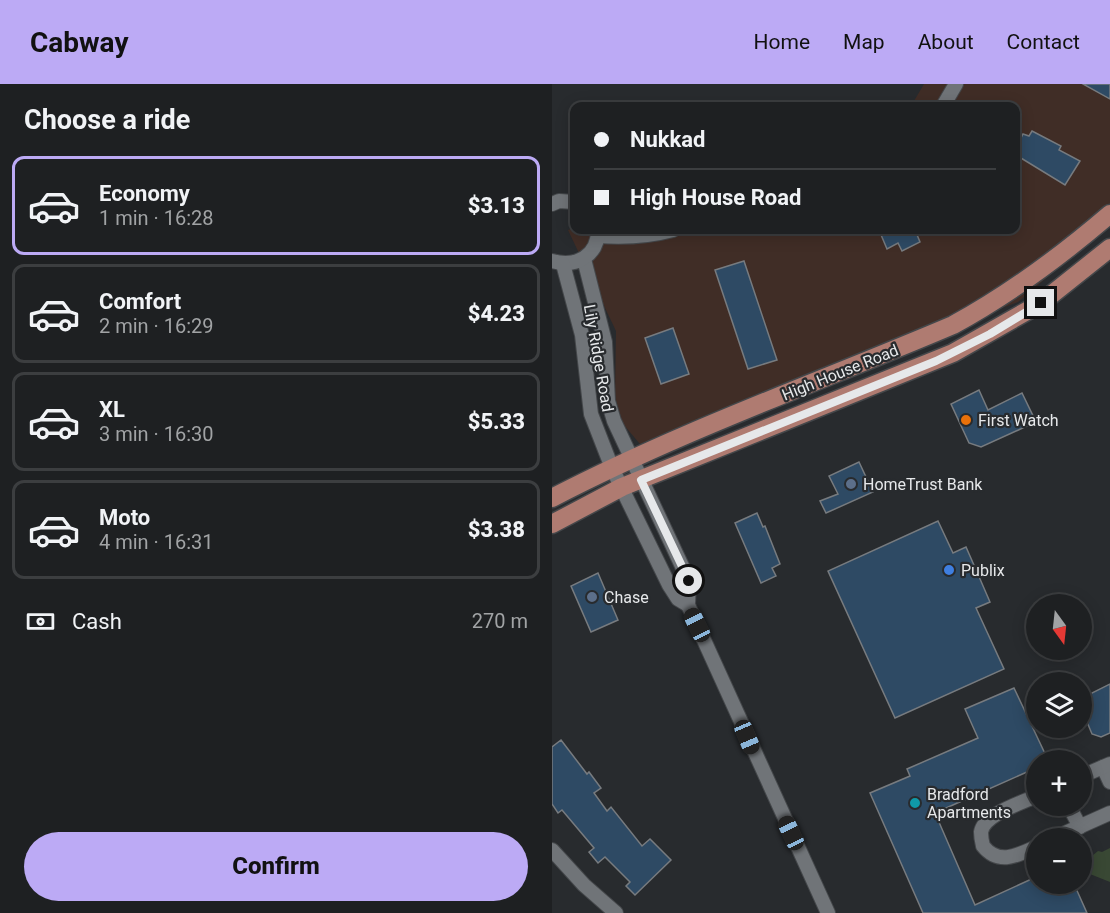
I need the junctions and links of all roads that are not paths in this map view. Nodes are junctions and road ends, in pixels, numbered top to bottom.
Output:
1 (956, 84) edge
2 (945, 102) edge
3 (570, 202) edge
4 (552, 204) edge
5 (1110, 214) edge
6 (598, 234) edge
7 (604, 234) edge
8 (658, 234) edge
9 (1110, 248) edge
10 (584, 259) junction
11 (558, 263) edge
12 (632, 459) junction
13 (612, 468) junction
14 (641, 480) junction
15 (622, 488) junction
16 (552, 498) edge
17 (552, 524) edge
18 (688, 605) junction
19 (1107, 765) edge
20 (1092, 772) edge
21 (1110, 782) edge
22 (1026, 801) edge
23 (1110, 813) edge
24 (1075, 816) edge
25 (1080, 827) joint
26 (552, 850) edge
27 (1026, 852) edge
28 (616, 913) edge
29 (828, 913) edge

1 - 2 street
3 - 4 street
5 - 12 main road, High House Road
6 - 10 street
7 - 8 street
9 - 14 main road, High House Road
10 - 11 street
10 - 12 street, Lily Ridge Road
11 - 13 street, Lily Ridge Road
12 - 13 main road, High House Road
12 - 14 street, Lily Ridge Road
13 - 15 street, Lily Ridge Road
13 - 16 main road, High House Road
14 - 15 main road, High House Road
14 - 18 street, Lily Ridge Road
15 - 17 main road, High House Road
15 - 18 street, Lily Ridge Road
18 - 29 street
19 - 20 street
19 - 21 street
22 - 27 street
23 - 25 street
24 - 25 street
26 - 28 street

